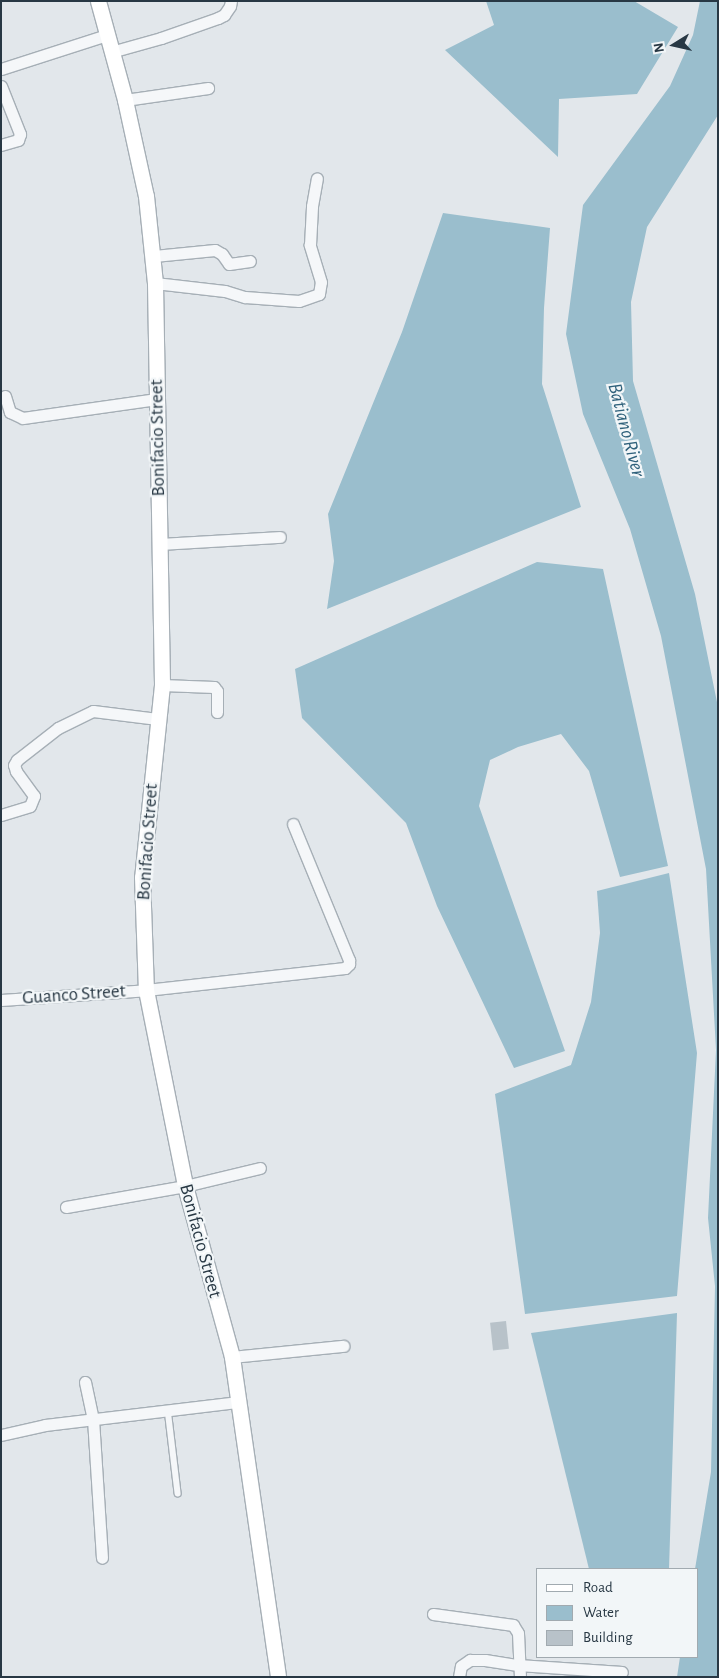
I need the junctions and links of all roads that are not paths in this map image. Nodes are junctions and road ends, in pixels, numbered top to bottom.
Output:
1 (98, 1) edge
2 (231, 1) edge
3 (107, 36) junction
4 (111, 52) junction
5 (1, 69) edge
6 (1, 86) edge
7 (208, 88) dead end
8 (125, 100) junction
9 (5, 106) edge
10 (1, 144) edge
11 (317, 178) dead end
12 (154, 256) junction
13 (250, 261) dead end
14 (155, 283) junction
15 (5, 396) dead end
16 (158, 399) junction
17 (280, 537) dead end
18 (161, 544) junction
19 (162, 684) junction
20 (217, 712) dead end
21 (158, 718) junction
22 (1, 815) edge
23 (293, 824) dead end
24 (146, 990) junction
25 (1, 1000) edge
26 (260, 1168) dead end
27 (185, 1186) junction
28 (66, 1208) dead end
29 (342, 1346) dead end
30 (232, 1357) junction
31 (85, 1382) dead end
32 (239, 1402) junction
33 (168, 1409) junction
34 (93, 1419) junction
35 (1, 1435) edge
36 (178, 1493) dead end
37 (102, 1558) dead end
38 (433, 1614) dead end
39 (519, 1671) edge
40 (622, 1672) dead end
41 (278, 1677) edge
42 (459, 1677) edge

1 - 3 street, Bonifacio Street
2 - 4 street
3 - 4 street, Bonifacio Street
3 - 5 street
4 - 8 street, Bonifacio Street
6 - 9 street
7 - 8 street
8 - 12 street, Bonifacio Street
9 - 10 street
11 - 14 street
12 - 13 street
12 - 14 street, Bonifacio Street
14 - 16 street, Bonifacio Street
15 - 16 street
16 - 18 street, Bonifacio Street
17 - 18 street
18 - 19 street, Bonifacio Street
19 - 20 street
19 - 21 street, Bonifacio Street
21 - 22 street
21 - 24 street, Bonifacio Street
23 - 24 street, Guanco Street
24 - 25 street, Guanco Street
24 - 27 street, Bonifacio Street
26 - 27 street
27 - 28 street
27 - 30 street, Bonifacio Street
29 - 30 street
30 - 32 street, Bonifacio Street
31 - 34 street
32 - 33 street
32 - 41 street, Bonifacio Street
33 - 34 street
33 - 36 lane
34 - 35 street
34 - 37 street
38 - 39 street
39 - 40 street
39 - 42 street

